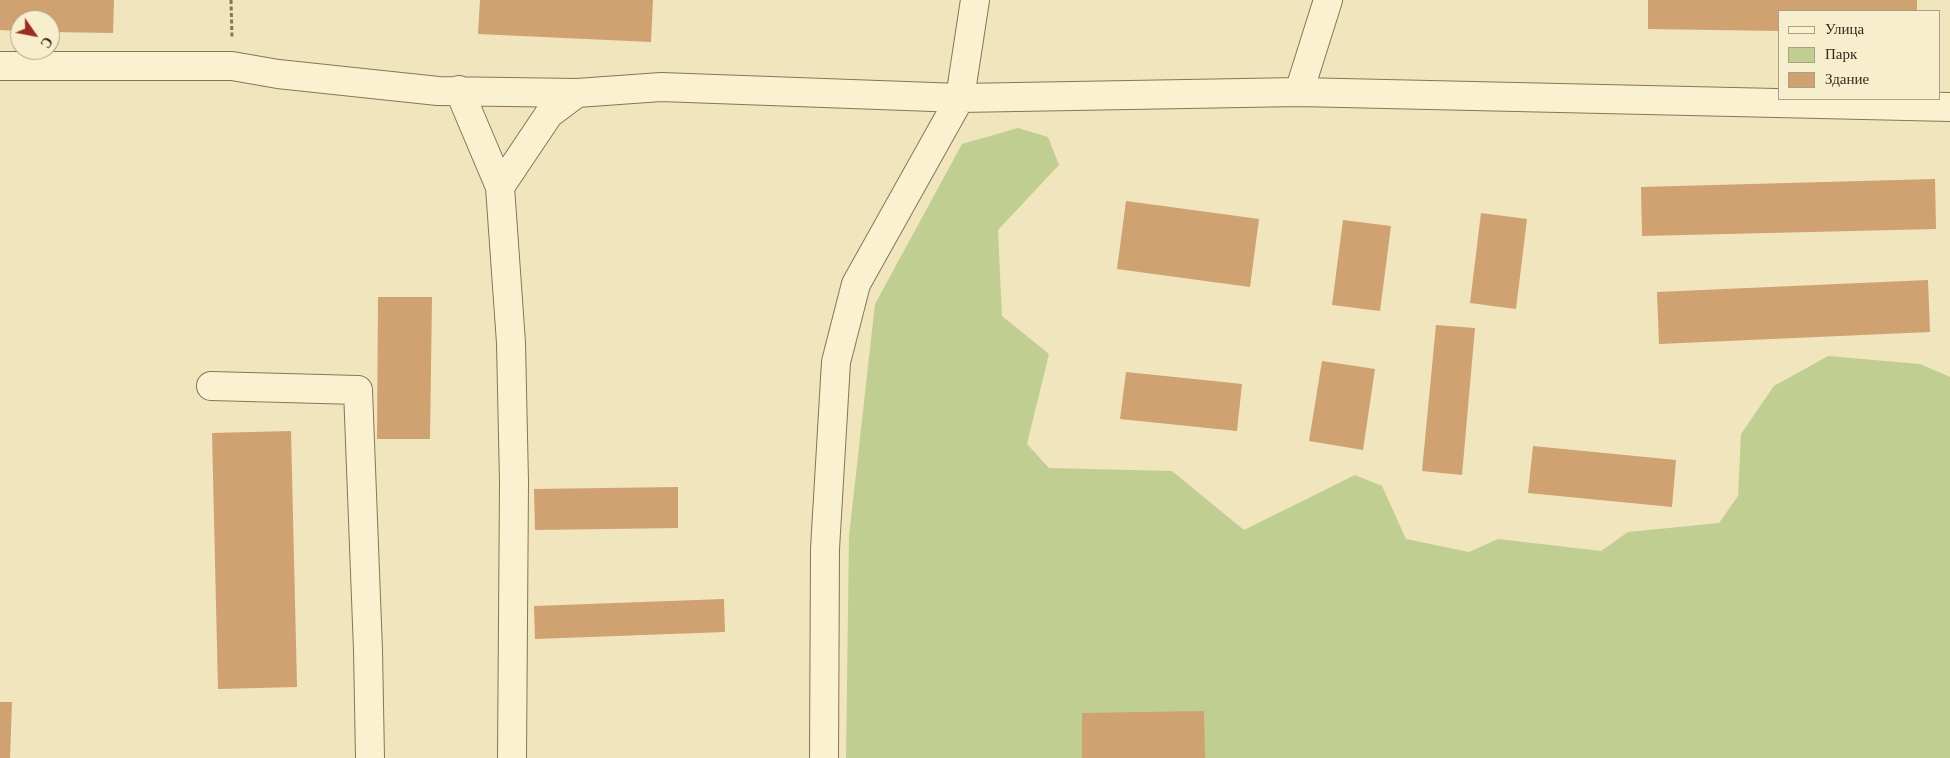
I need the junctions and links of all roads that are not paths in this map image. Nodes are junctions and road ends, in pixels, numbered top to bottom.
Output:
1 (975, 0) edge
2 (1328, 0) edge
3 (0, 66) edge
4 (459, 90) junction
5 (1298, 92) junction
6 (576, 93) junction
7 (960, 98) junction
8 (1950, 107) edge
9 (500, 187) junction
10 (211, 386) dead end
11 (370, 758) edge
12 (512, 758) edge
13 (824, 758) edge

1 - 7 street
2 - 5 street
3 - 4 street
4 - 6 street
4 - 9 street
5 - 7 street
5 - 8 street
6 - 7 street
6 - 9 street
7 - 13 street
9 - 12 street
10 - 11 street

